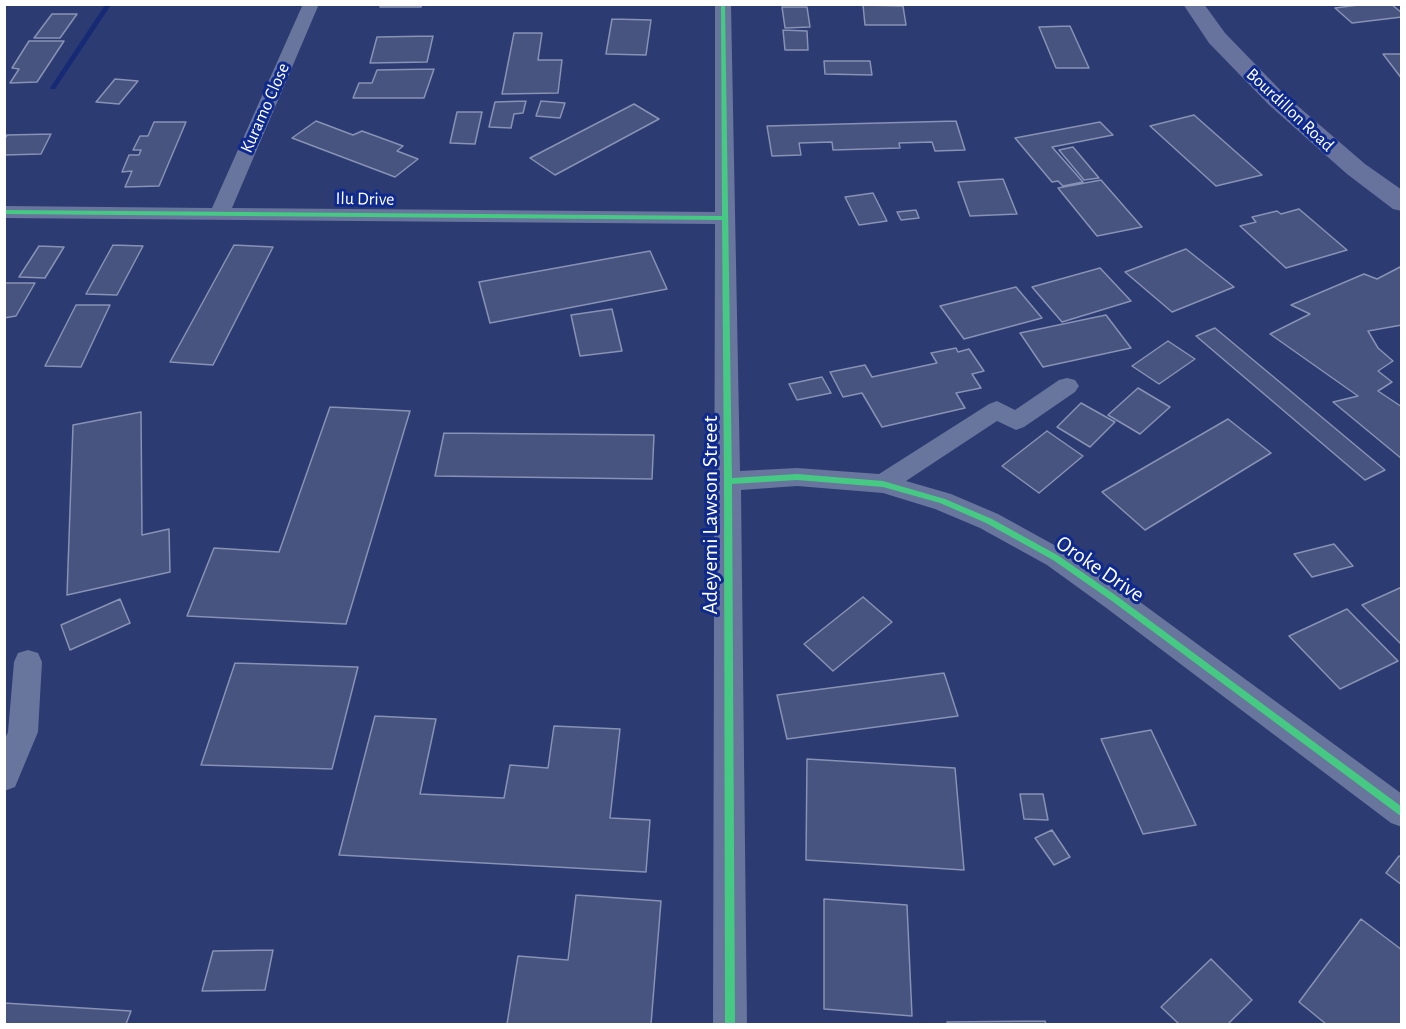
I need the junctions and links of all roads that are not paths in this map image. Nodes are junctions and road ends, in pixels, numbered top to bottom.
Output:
1 (311, 4) edge
2 (723, 4) edge
3 (1193, 4) edge
4 (1217, 4) edge
5 (1401, 178) edge
6 (1401, 203) edge
7 (4, 212) edge
8 (220, 212) junction
9 (725, 218) junction
10 (1067, 386) dead end
11 (728, 481) junction
12 (883, 484) junction
13 (28, 662) dead end
14 (4, 777) edge
15 (1401, 813) edge
16 (730, 1024) edge

1 - 8 street, Kuramo Close
2 - 9 street, Adeyemi Lawson Street
3 - 6 main road, Bourdillon Road
4 - 5 main road, Bourdillon Road
7 - 8 street, Ilu Drive
8 - 9 street, Ilu Drive
9 - 11 street, Adeyemi Lawson Street
10 - 12 street
11 - 12 street, Oroke Drive
11 - 16 street, Adeyemi Lawson Street
12 - 15 street, Oroke Drive
13 - 14 street

